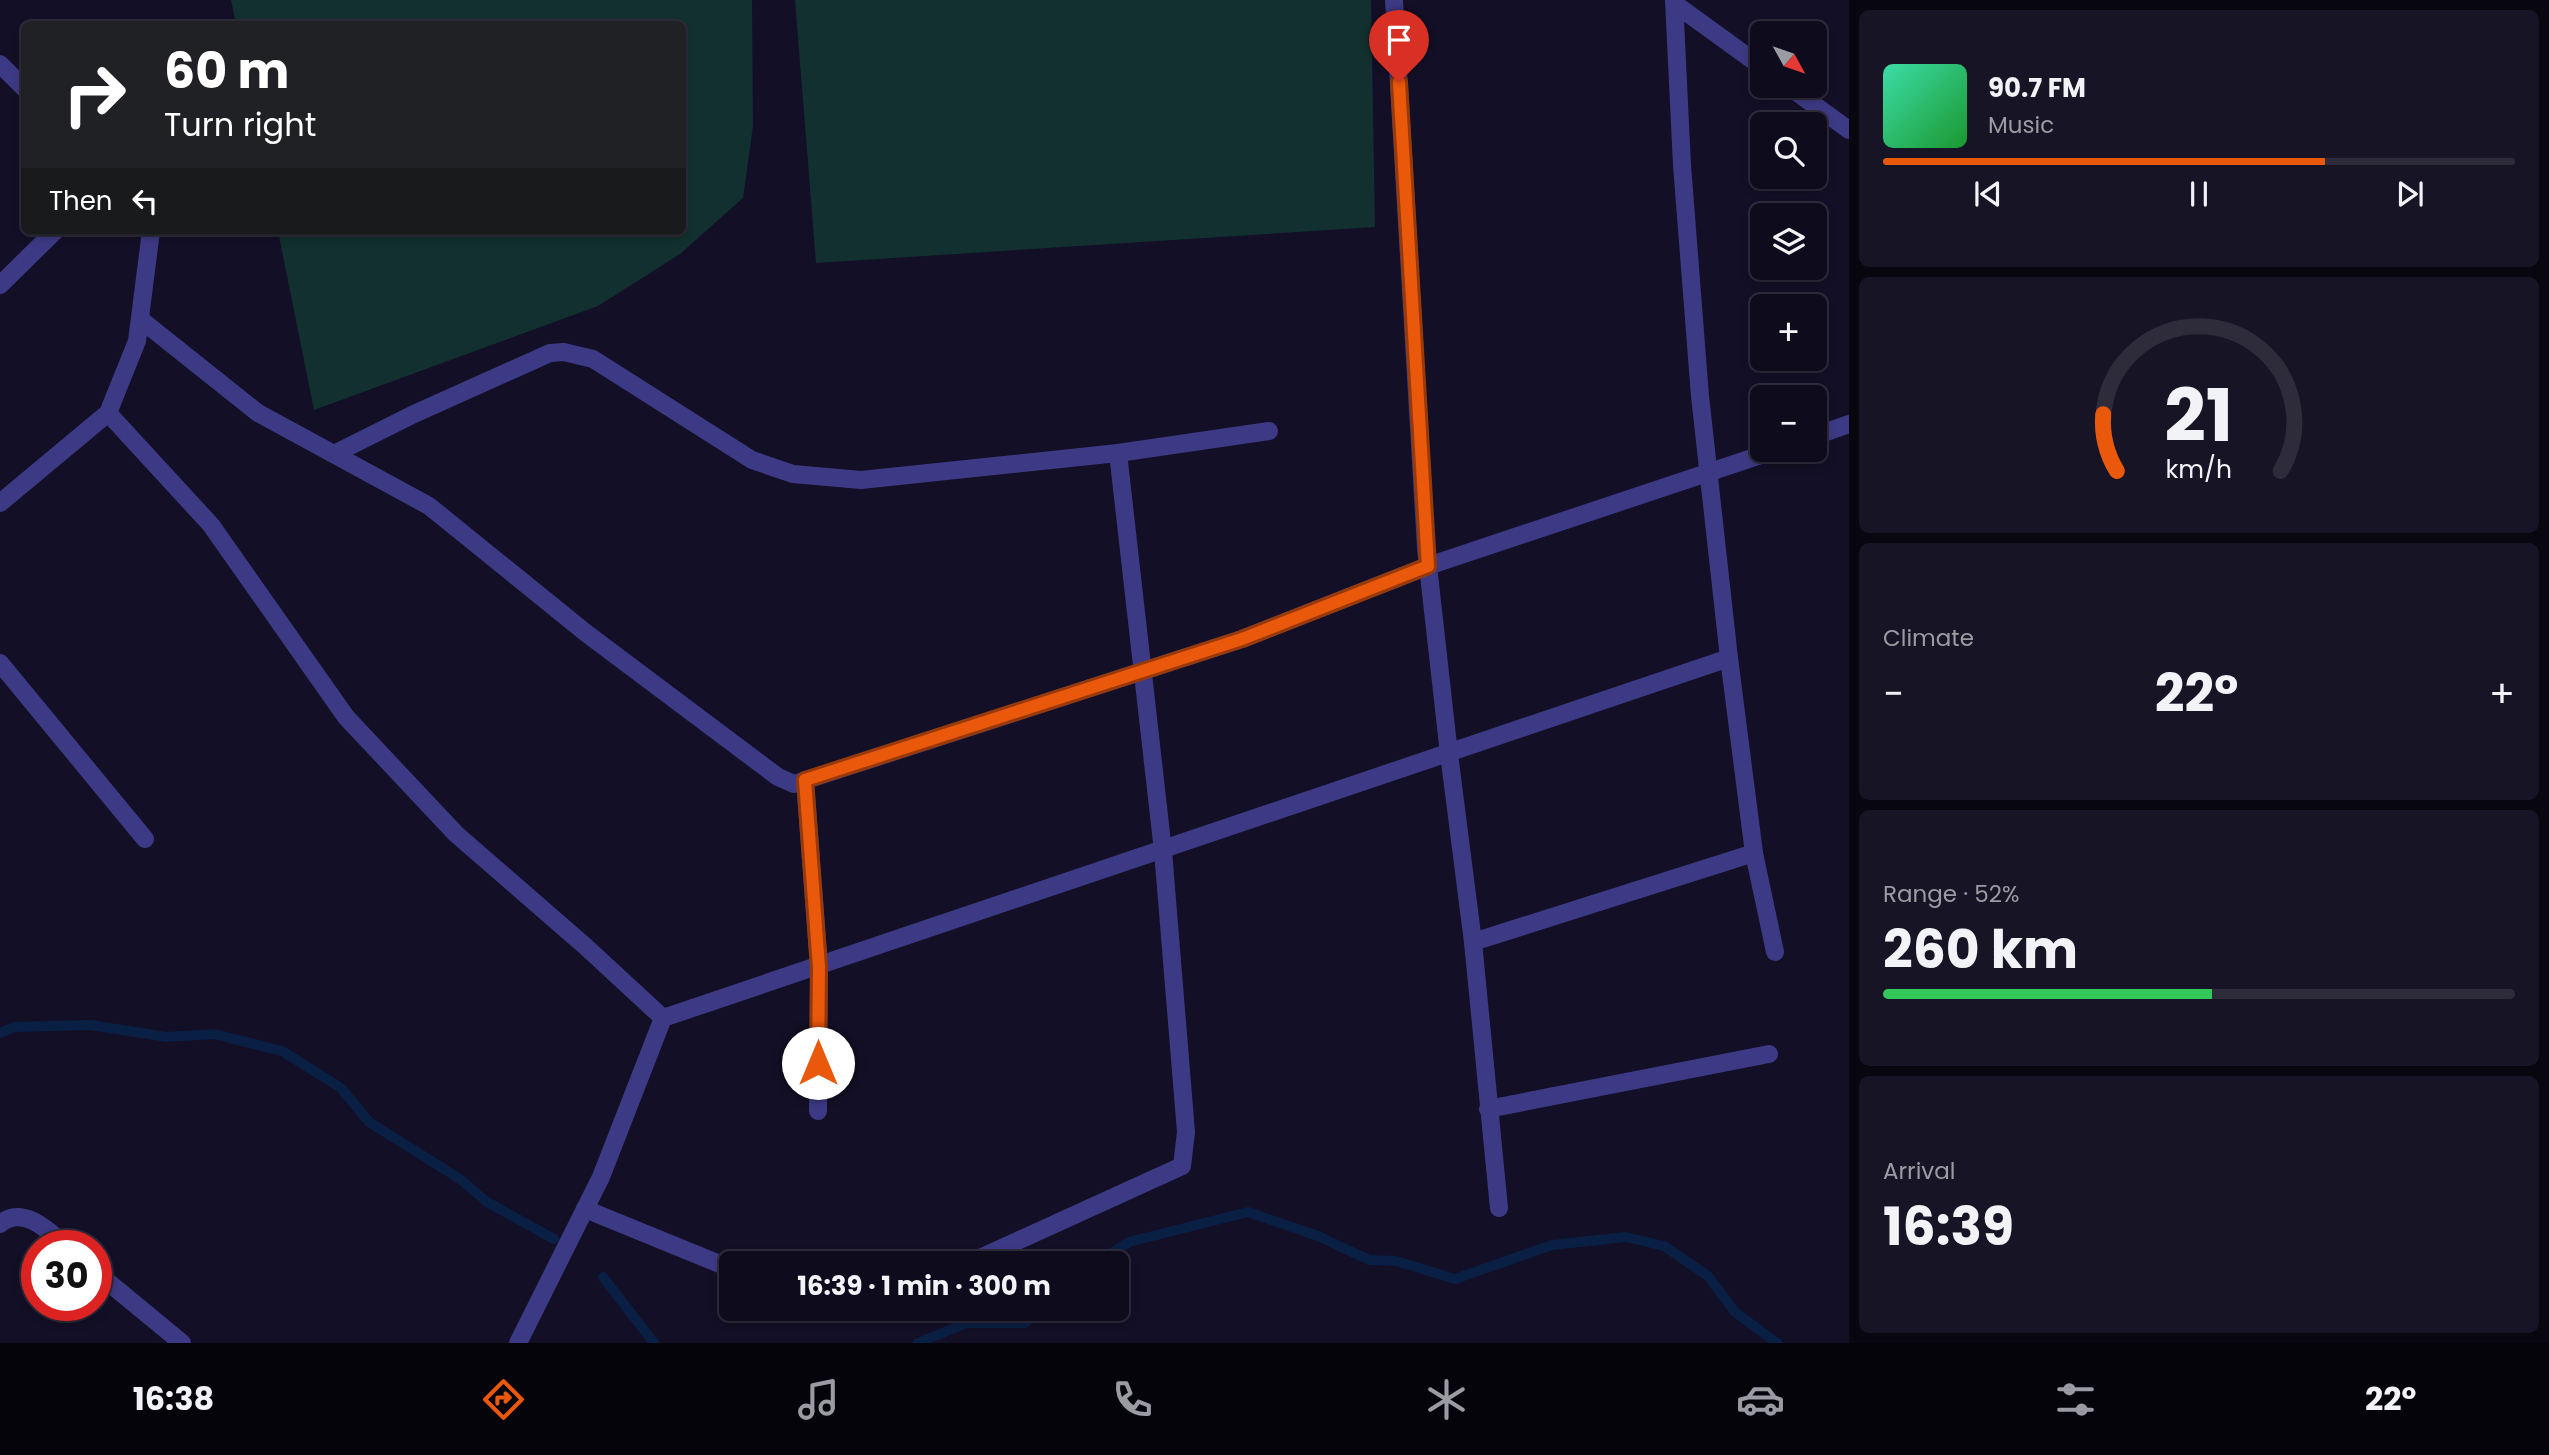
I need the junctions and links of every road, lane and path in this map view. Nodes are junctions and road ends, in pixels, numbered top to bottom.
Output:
1 (1394, 0) edge
2 (1674, 2) edge
3 (1750, 58) edge
4 (0, 64) edge
5 (21, 85) edge
6 (1805, 98) edge
7 (1849, 130) edge
8 (51, 235) edge
9 (150, 235) edge
10 (0, 285) edge
11 (140, 318) junction
12 (107, 413) junction
13 (1849, 424) edge
14 (1269, 431) dead end
15 (1827, 432) edge
16 (1118, 453) junction
17 (334, 454) junction
18 (1750, 459) edge
19 (1708, 474) junction
20 (0, 503) edge
21 (1428, 566) junction
22 (1729, 658) junction
23 (0, 663) edge
24 (1142, 671) junction
25 (1449, 754) junction
26 (805, 780) junction
27 (145, 839) dead end
28 (1163, 851) junction
29 (1754, 853) junction
30 (1473, 942) junction
31 (1775, 952) dead end
32 (819, 967) junction
33 (663, 1018) junction
34 (1769, 1054) dead end
35 (1488, 1109) junction
36 (818, 1111) dead end
37 (1499, 1208) dead end
38 (585, 1209) junction
39 (0, 1224) edge
40 (46, 1230) edge
41 (996, 1251) edge
42 (719, 1264) edge
43 (112, 1285) edge
44 (182, 1343) edge
45 (518, 1343) edge

1 - 21 street
2 - 3 street
2 - 19 street
4 - 5 street
6 - 7 street
8 - 10 street
9 - 11 street
11 - 12 street
11 - 17 street
12 - 20 street
12 - 33 street
13 - 15 street
14 - 16 street
16 - 17 street
16 - 24 street
17 - 26 street
18 - 19 street
19 - 21 street
19 - 22 street
21 - 24 street
21 - 25 street
22 - 25 street
22 - 29 street
23 - 27 street
24 - 26 street
24 - 28 street
25 - 28 street
25 - 30 street
26 - 32 street
28 - 32 street
28 - 41 street
29 - 30 street
29 - 31 street
30 - 35 street
32 - 33 street
32 - 36 street
33 - 38 street
34 - 35 street
35 - 37 street
38 - 42 street
38 - 45 street
39 - 40 street
43 - 44 street

